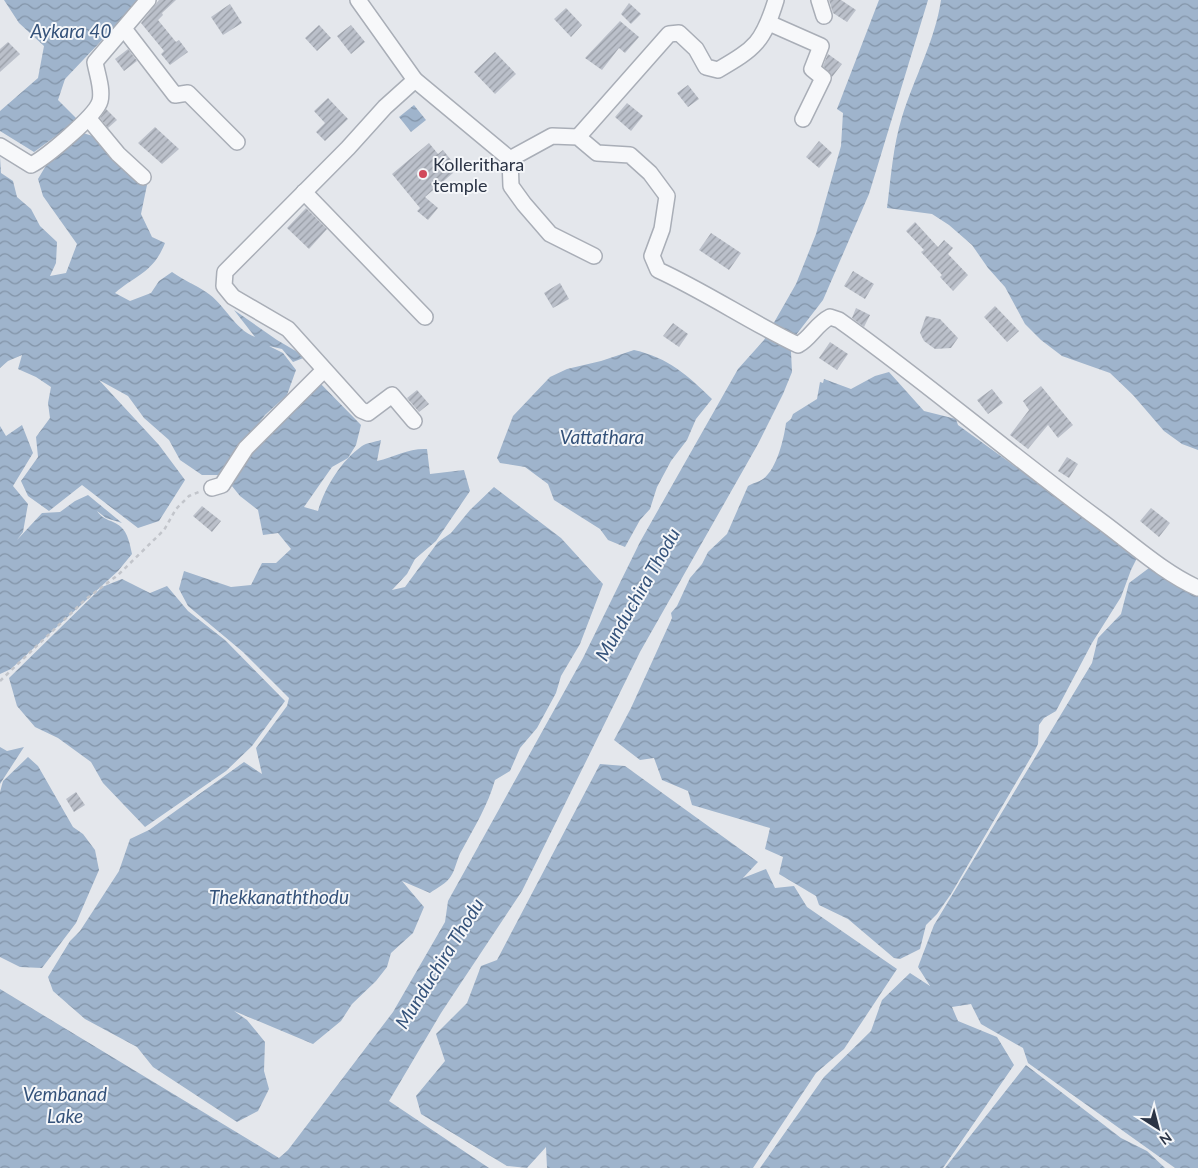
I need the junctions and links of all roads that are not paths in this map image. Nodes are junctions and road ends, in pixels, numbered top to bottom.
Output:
1 (148, 0) edge
2 (358, 0) edge
3 (776, 0) edge
4 (819, 0) edge
5 (824, 16) dead end
6 (768, 23) junction
7 (124, 30) junction
8 (415, 80) junction
9 (89, 119) junction
10 (803, 119) dead end
11 (578, 137) junction
12 (237, 142) dead end
13 (0, 146) edge
14 (510, 160) junction
15 (143, 177) dead end
16 (304, 192) junction
17 (594, 256) dead end
18 (425, 317) dead end
19 (323, 370) junction
20 (414, 421) dead end
21 (212, 488) road end
22 (1198, 588) edge

1 - 7 street
2 - 8 street
3 - 6 street
4 - 5 street
6 - 10 street
6 - 11 street
7 - 9 street
7 - 12 street
8 - 14 street
8 - 16 street
9 - 13 street
9 - 15 street
11 - 14 street
11 - 22 street
14 - 17 street
16 - 18 street
16 - 19 street
19 - 20 street
19 - 21 street

